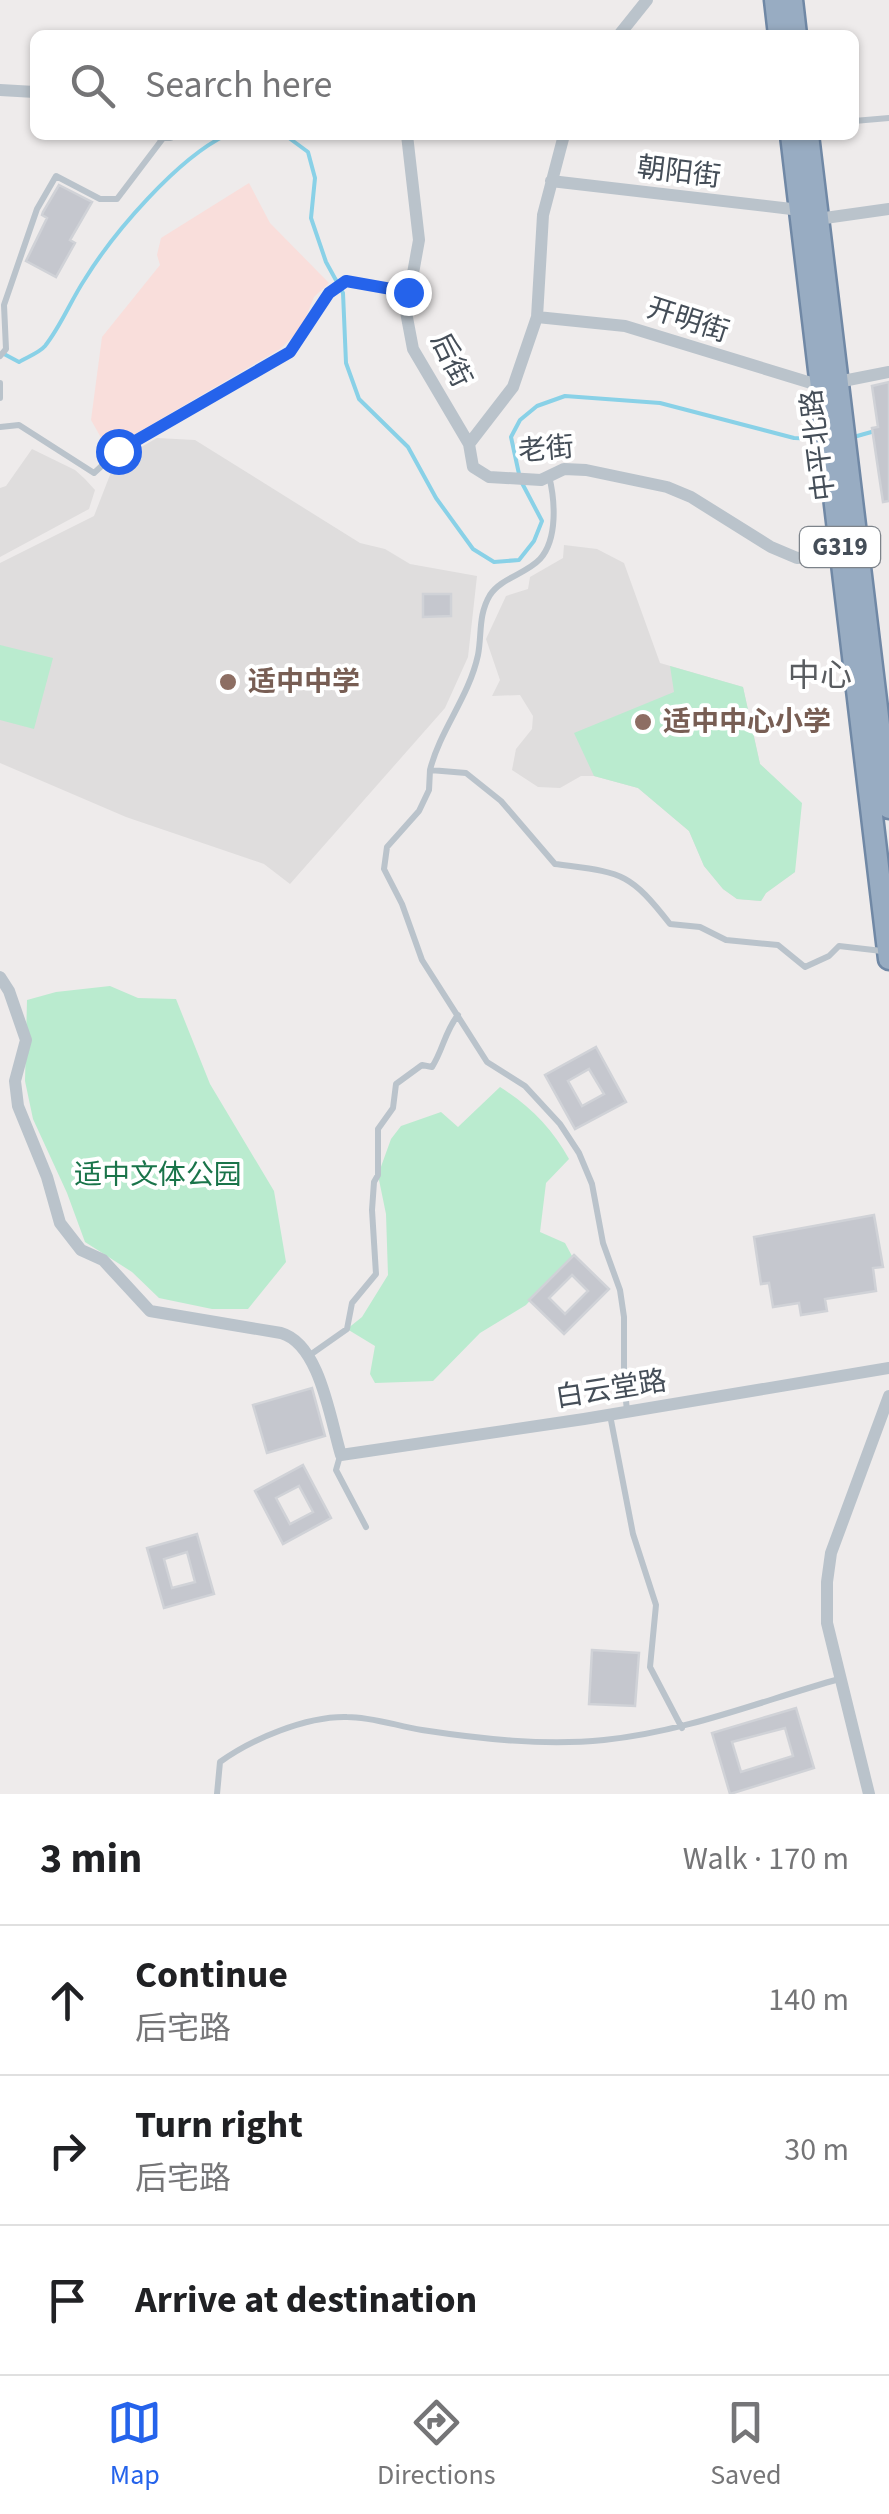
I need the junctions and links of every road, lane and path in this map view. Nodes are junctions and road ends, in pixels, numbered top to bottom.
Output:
1 (647, 0) edge
2 (775, 0) edge
3 (792, 0) edge
4 (623, 30) edge
5 (778, 30) edge
6 (795, 30) edge
7 (0, 90) edge
8 (30, 92) edge
9 (889, 118) edge
10 (859, 121) edge
11 (162, 140) edge
12 (408, 140) edge
13 (563, 140) edge
14 (792, 140) edge
15 (808, 140) edge
16 (552, 181) junction
17 (889, 208) edge
18 (809, 214) junction
19 (408, 292) junction
20 (537, 317) junction
21 (0, 356) edge
22 (889, 372) edge
23 (0, 383) edge
24 (829, 384) junction
25 (0, 398) edge
26 (0, 428) edge
27 (469, 444) junction
28 (549, 476) junction
29 (841, 555) junction
30 (430, 770) junction
31 (889, 808) edge
32 (889, 956) edge
33 (0, 977) edge
34 (458, 1015) junction
35 (310, 1355) junction
36 (889, 1368) edge
37 (889, 1396) edge
38 (628, 1412) junction
39 (610, 1415) junction
40 (341, 1455) junction
41 (366, 1527) dead end
42 (840, 1679) junction
43 (682, 1728) junction
44 (217, 1794) edge
45 (869, 1794) edge

1 - 4 street
2 - 5 highway
3 - 6 highway
7 - 8 street
9 - 10 lane
11 - 21 lane
12 - 19 street, 后街
13 - 16 street, 老街
14 - 18 highway, G319
15 - 18 highway, G319
16 - 18 street, 朝阳街
16 - 20 street, 老街
17 - 18 street, 朝阳街
18 - 24 highway, G319
19 - 26 lane
19 - 27 street, 后街
20 - 24 street, 开明街
20 - 27 street, 老街
22 - 24 street
23 - 25 lane
24 - 29 highway, G319
24 - 31 highway, 中平北路 / G319
27 - 28 street, 老街
28 - 29 street, 老街
28 - 30 lane
29 - 32 highway, G319
30 - 32 lane
30 - 34 lane
33 - 35 street
34 - 35 lane
34 - 38 lane
35 - 40 street
36 - 38 street, 白云堂路
37 - 42 street
38 - 39 street, 白云堂路
39 - 40 street, 白云堂路
39 - 43 lane
40 - 41 lane
42 - 43 lane
42 - 45 street
43 - 44 lane

